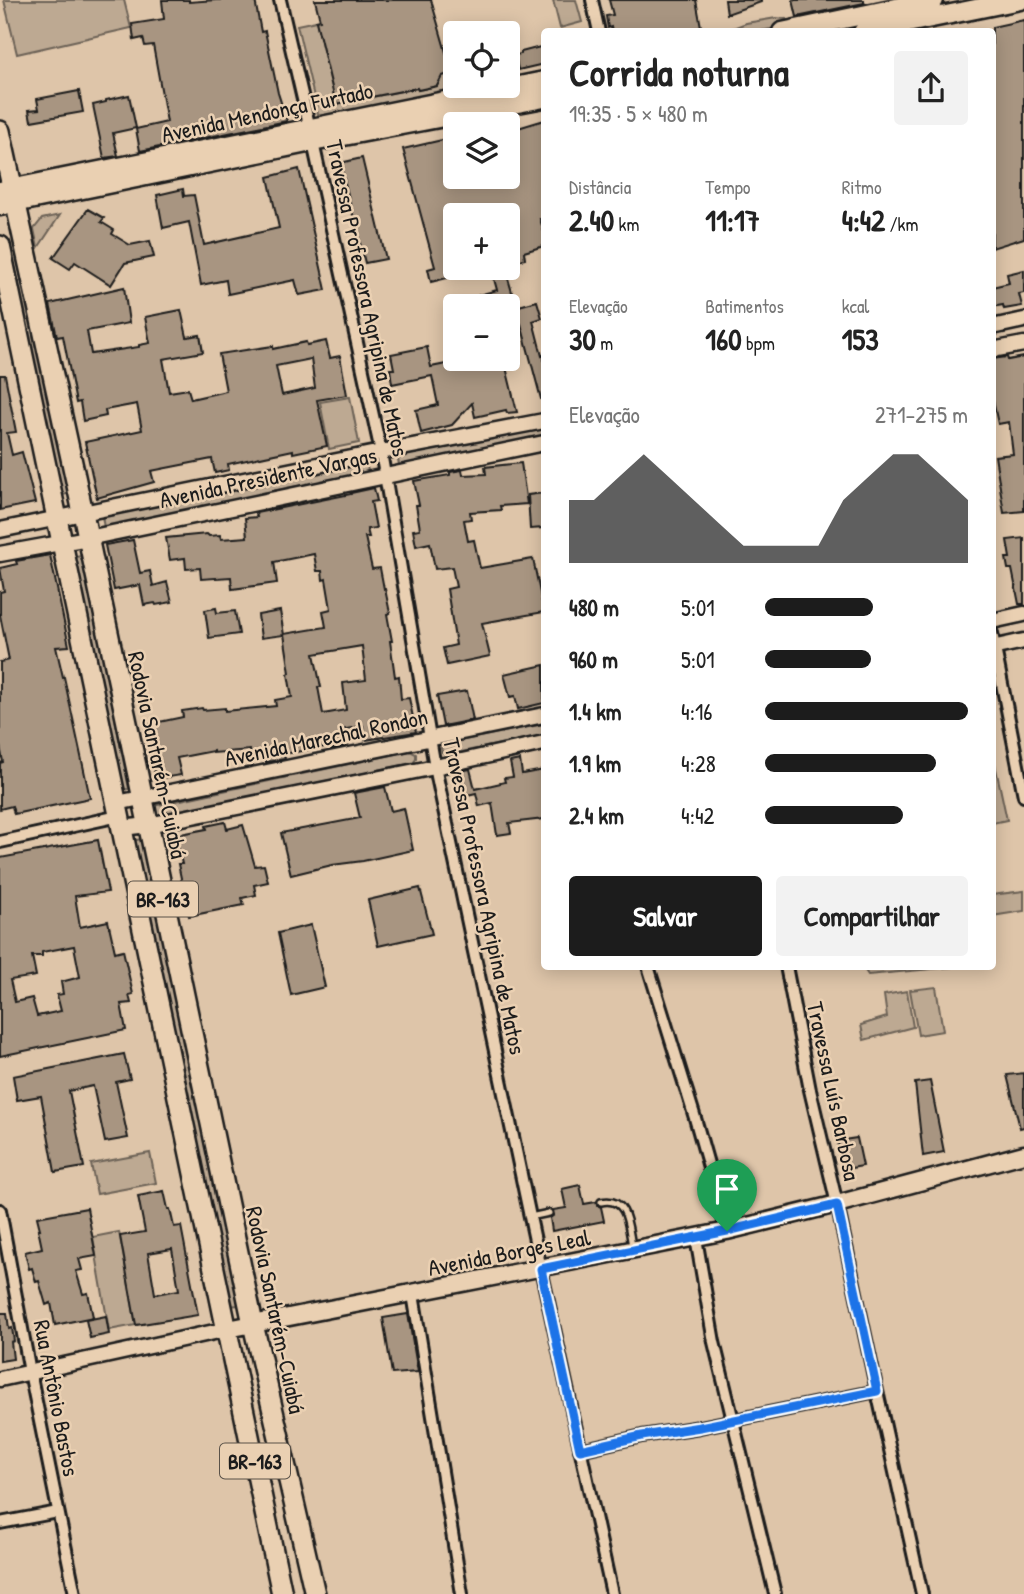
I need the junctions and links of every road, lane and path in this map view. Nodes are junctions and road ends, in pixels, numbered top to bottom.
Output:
1 (279, 0) edge
2 (592, 0) edge
3 (934, 0) edge
4 (1020, 0) edge
5 (885, 17) edge
6 (598, 28) edge
7 (809, 28) edge
8 (869, 28) edge
9 (541, 81) edge
10 (541, 98) edge
11 (0, 131) edge
12 (311, 135) junction
13 (7, 198) edge
14 (0, 247) edge
15 (1024, 320) edge
16 (996, 326) edge
17 (1024, 344) edge
18 (996, 349) edge
19 (541, 422) edge
20 (541, 444) edge
21 (381, 452) junction
22 (386, 475) junction
23 (83, 513) junction
24 (57, 519) junction
25 (0, 530) edge
26 (88, 538) junction
27 (62, 542) junction
28 (0, 554) edge
29 (1024, 614) edge
30 (996, 620) edge
31 (1024, 641) edge
32 (996, 643) edge
33 (996, 658) edge
34 (541, 716) edge
35 (430, 739) junction
36 (541, 744) edge
37 (435, 767) junction
38 (1024, 796) edge
39 (142, 799) junction
40 (119, 816) junction
41 (148, 825) junction
42 (0, 842) edge
43 (649, 970) edge
44 (787, 970) edge
45 (1024, 1154) edge
46 (601, 1202) dead end
47 (837, 1205) junction
48 (0, 1210) edge
49 (549, 1213) dead end
50 (530, 1217) junction
51 (727, 1231) junction
52 (696, 1238) junction
53 (633, 1250) junction
54 (541, 1269) junction
55 (413, 1294) junction
56 (253, 1324) junction
57 (228, 1329) junction
58 (30, 1373) junction
59 (0, 1379) edge
60 (877, 1391) junction
61 (734, 1420) junction
62 (580, 1450) junction
63 (58, 1512) junction
64 (0, 1523) edge
65 (75, 1594) edge
66 (282, 1594) edge
67 (315, 1594) edge
68 (462, 1594) edge
69 (612, 1594) edge
70 (775, 1594) edge
71 (922, 1594) edge

1 - 12 street, Travessa Professora Agripina de Matos
2 - 6 street
3 - 5 main road
4 - 5 main road
5 - 7 main road
5 - 8 main road
9 - 12 main road, Avenida Mendonça Furtado
10 - 12 main road, Avenida Mendonça Furtado
11 - 13 highway, Rodovia Santarém-Cuiabá / BR-163
12 - 13 main road, Avenida Mendonça Furtado
12 - 21 street, Travessa Professora Agripina de Matos
13 - 23 highway, Rodovia Santarém-Cuiabá / BR-163
14 - 24 highway, BR-163
15 - 16 street
17 - 18 street
19 - 21 street, Avenida Presidente Vargas
20 - 22 street, Avenida Presidente Vargas
21 - 22 street, Travessa Professora Agripina de Matos
21 - 23 street, Avenida Presidente Vargas
22 - 26 street, Avenida Presidente Vargas
22 - 35 street, Travessa Professora Agripina de Matos
23 - 24 street, Avenida Presidente Vargas
23 - 26 highway, Rodovia Santarém-Cuiabá / BR-163
24 - 25 street, Avenida Presidente Vargas
24 - 27 highway, BR-163
26 - 27 street, Avenida Presidente Vargas
26 - 39 highway, Rodovia Santarém-Cuiabá / BR-163
27 - 28 street, Avenida Presidente Vargas
27 - 40 highway, BR-163
29 - 30 street
31 - 32 street
33 - 38 street
34 - 35 street, Avenida Marechal Rondon
35 - 37 street, Travessa Professora Agripina de Matos
35 - 39 street, Avenida Marechal Rondon
36 - 37 street, Avenida Marechal Rondon
37 - 41 street, Avenida Marechal Rondon
37 - 50 street, Travessa Professora Agripina de Matos
39 - 40 street, Avenida Marechal Rondon
39 - 41 highway, Rodovia Santarém-Cuiabá / BR-163
40 - 41 street, Avenida Marechal Rondon
40 - 42 street, Avenida Marechal Rondon
40 - 57 highway, BR-163
41 - 56 highway, Rodovia Santarém-Cuiabá / BR-163
43 - 51 street
44 - 47 street, Travessa Luís Barbosa
45 - 47 main road, Avenida Borges Leal
46 - 53 lane
47 - 51 main road, Avenida Borges Leal
47 - 60 street, Travessa Luís Barbosa
48 - 58 street, Rua Antônio Bastos
49 - 50 lane
50 - 54 street, Travessa Professora Agripina de Matos
51 - 52 main road, Avenida Borges Leal
52 - 53 main road, Avenida Borges Leal
52 - 61 street
53 - 54 main road, Avenida Borges Leal
54 - 55 main road, Avenida Borges Leal
54 - 62 street, Travessa Professora Agripina de Matos
55 - 56 main road, Avenida Borges Leal
55 - 68 street
56 - 57 main road, Avenida Borges Leal
56 - 67 highway, Rodovia Santarém-Cuiabá / BR-163
57 - 58 street, Avenida Borges Leal
57 - 66 highway, BR-163
58 - 59 street, Avenida Borges Leal
58 - 63 street, Rua Antônio Bastos
60 - 61 street
60 - 71 street, Travessa Luís Barbosa
61 - 62 street
61 - 70 street
62 - 69 street, Travessa Professora Agripina de Matos
63 - 64 street
63 - 65 street, Rua Antônio Bastos

